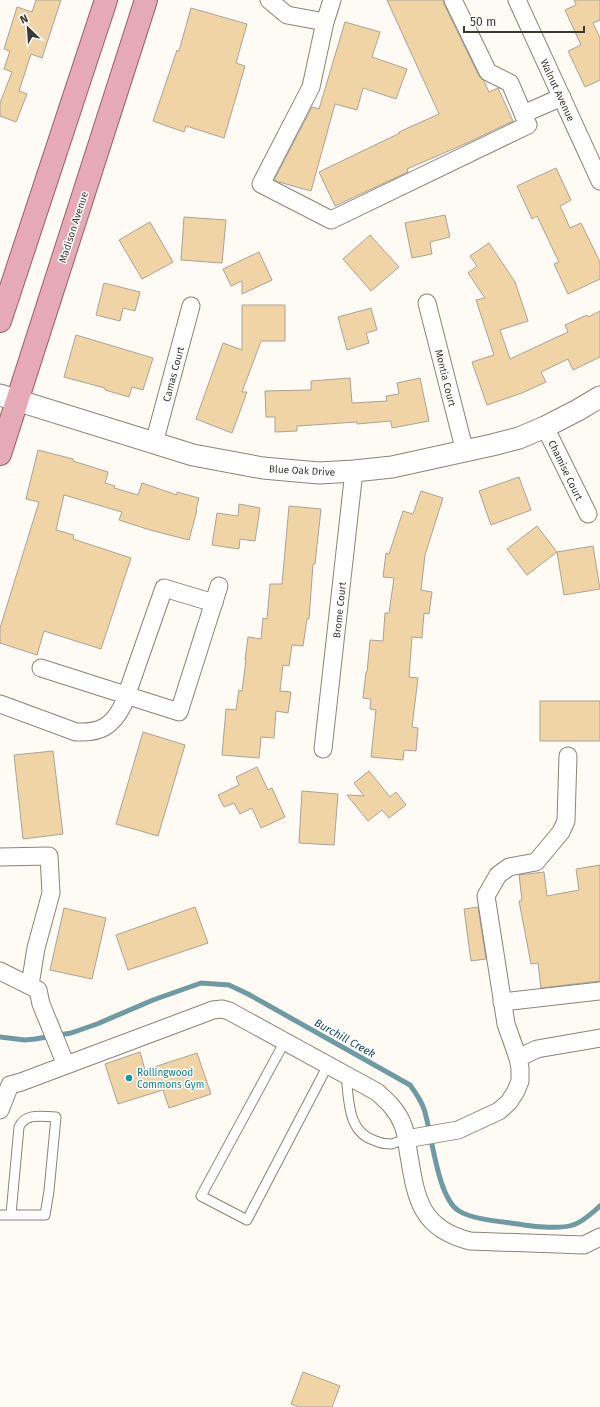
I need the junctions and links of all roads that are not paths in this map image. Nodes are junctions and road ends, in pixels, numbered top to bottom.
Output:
1 (106, 0) edge
2 (146, 0) edge
3 (268, 0) edge
4 (332, 0) edge
5 (453, 0) edge
6 (517, 0) edge
7 (325, 22) junction
8 (562, 97) junction
9 (523, 114) junction
10 (594, 152) edge
11 (600, 181) edge
12 (427, 303) dead end
13 (191, 306) dead end
14 (0, 322) edge
15 (9, 397) edge
16 (600, 397) edge
17 (545, 427) junction
18 (154, 443) junction
19 (465, 452) junction
20 (0, 454) edge
21 (354, 471) junction
22 (588, 514) dead end
23 (219, 586) dead end
24 (214, 603) junction
25 (41, 668) dead end
26 (126, 695) junction
27 (0, 704) edge
28 (323, 749) dead end
29 (568, 756) dead end
30 (0, 857) edge
31 (0, 971) edge
32 (30, 985) junction
33 (600, 990) edge
34 (502, 1002) junction
35 (600, 1038) edge
36 (285, 1041) junction
37 (518, 1058) junction
38 (66, 1065) junction
39 (328, 1065) junction
40 (346, 1075) junction
41 (5, 1083) edge
42 (0, 1110) edge
43 (413, 1138) junction
44 (11, 1214) junction
45 (0, 1215) edge
46 (600, 1237) edge

1 - 14 main road
2 - 15 main road, Madison Avenue
3 - 7 street
4 - 7 street
5 - 9 street
6 - 8 street, Walnut Avenue
7 - 9 street
8 - 9 street
8 - 10 street, Walnut Avenue
10 - 11 street, Walnut Avenue
12 - 19 street, Montia Court
13 - 18 street, Camas Court
15 - 18 street, Blue Oak Drive
15 - 20 main road, Madison Avenue
16 - 17 street, Blue Oak Drive
17 - 19 street, Blue Oak Drive
17 - 22 street, Chamise Court
18 - 21 street, Blue Oak Drive
19 - 21 street, Blue Oak Drive
21 - 28 street, Brome Court
23 - 24 street
24 - 26 street
24 - 26 street
25 - 26 street
26 - 27 street
29 - 34 street
30 - 32 street
31 - 32 street
32 - 38 street
33 - 34 street
34 - 37 street
35 - 37 street
36 - 38 street
36 - 39 street
36 - 39 lane
37 - 43 street
38 - 41 street
39 - 40 street
40 - 43 street
40 - 43 lane
41 - 42 street
43 - 46 street
44 - 44 lane
44 - 45 lane

